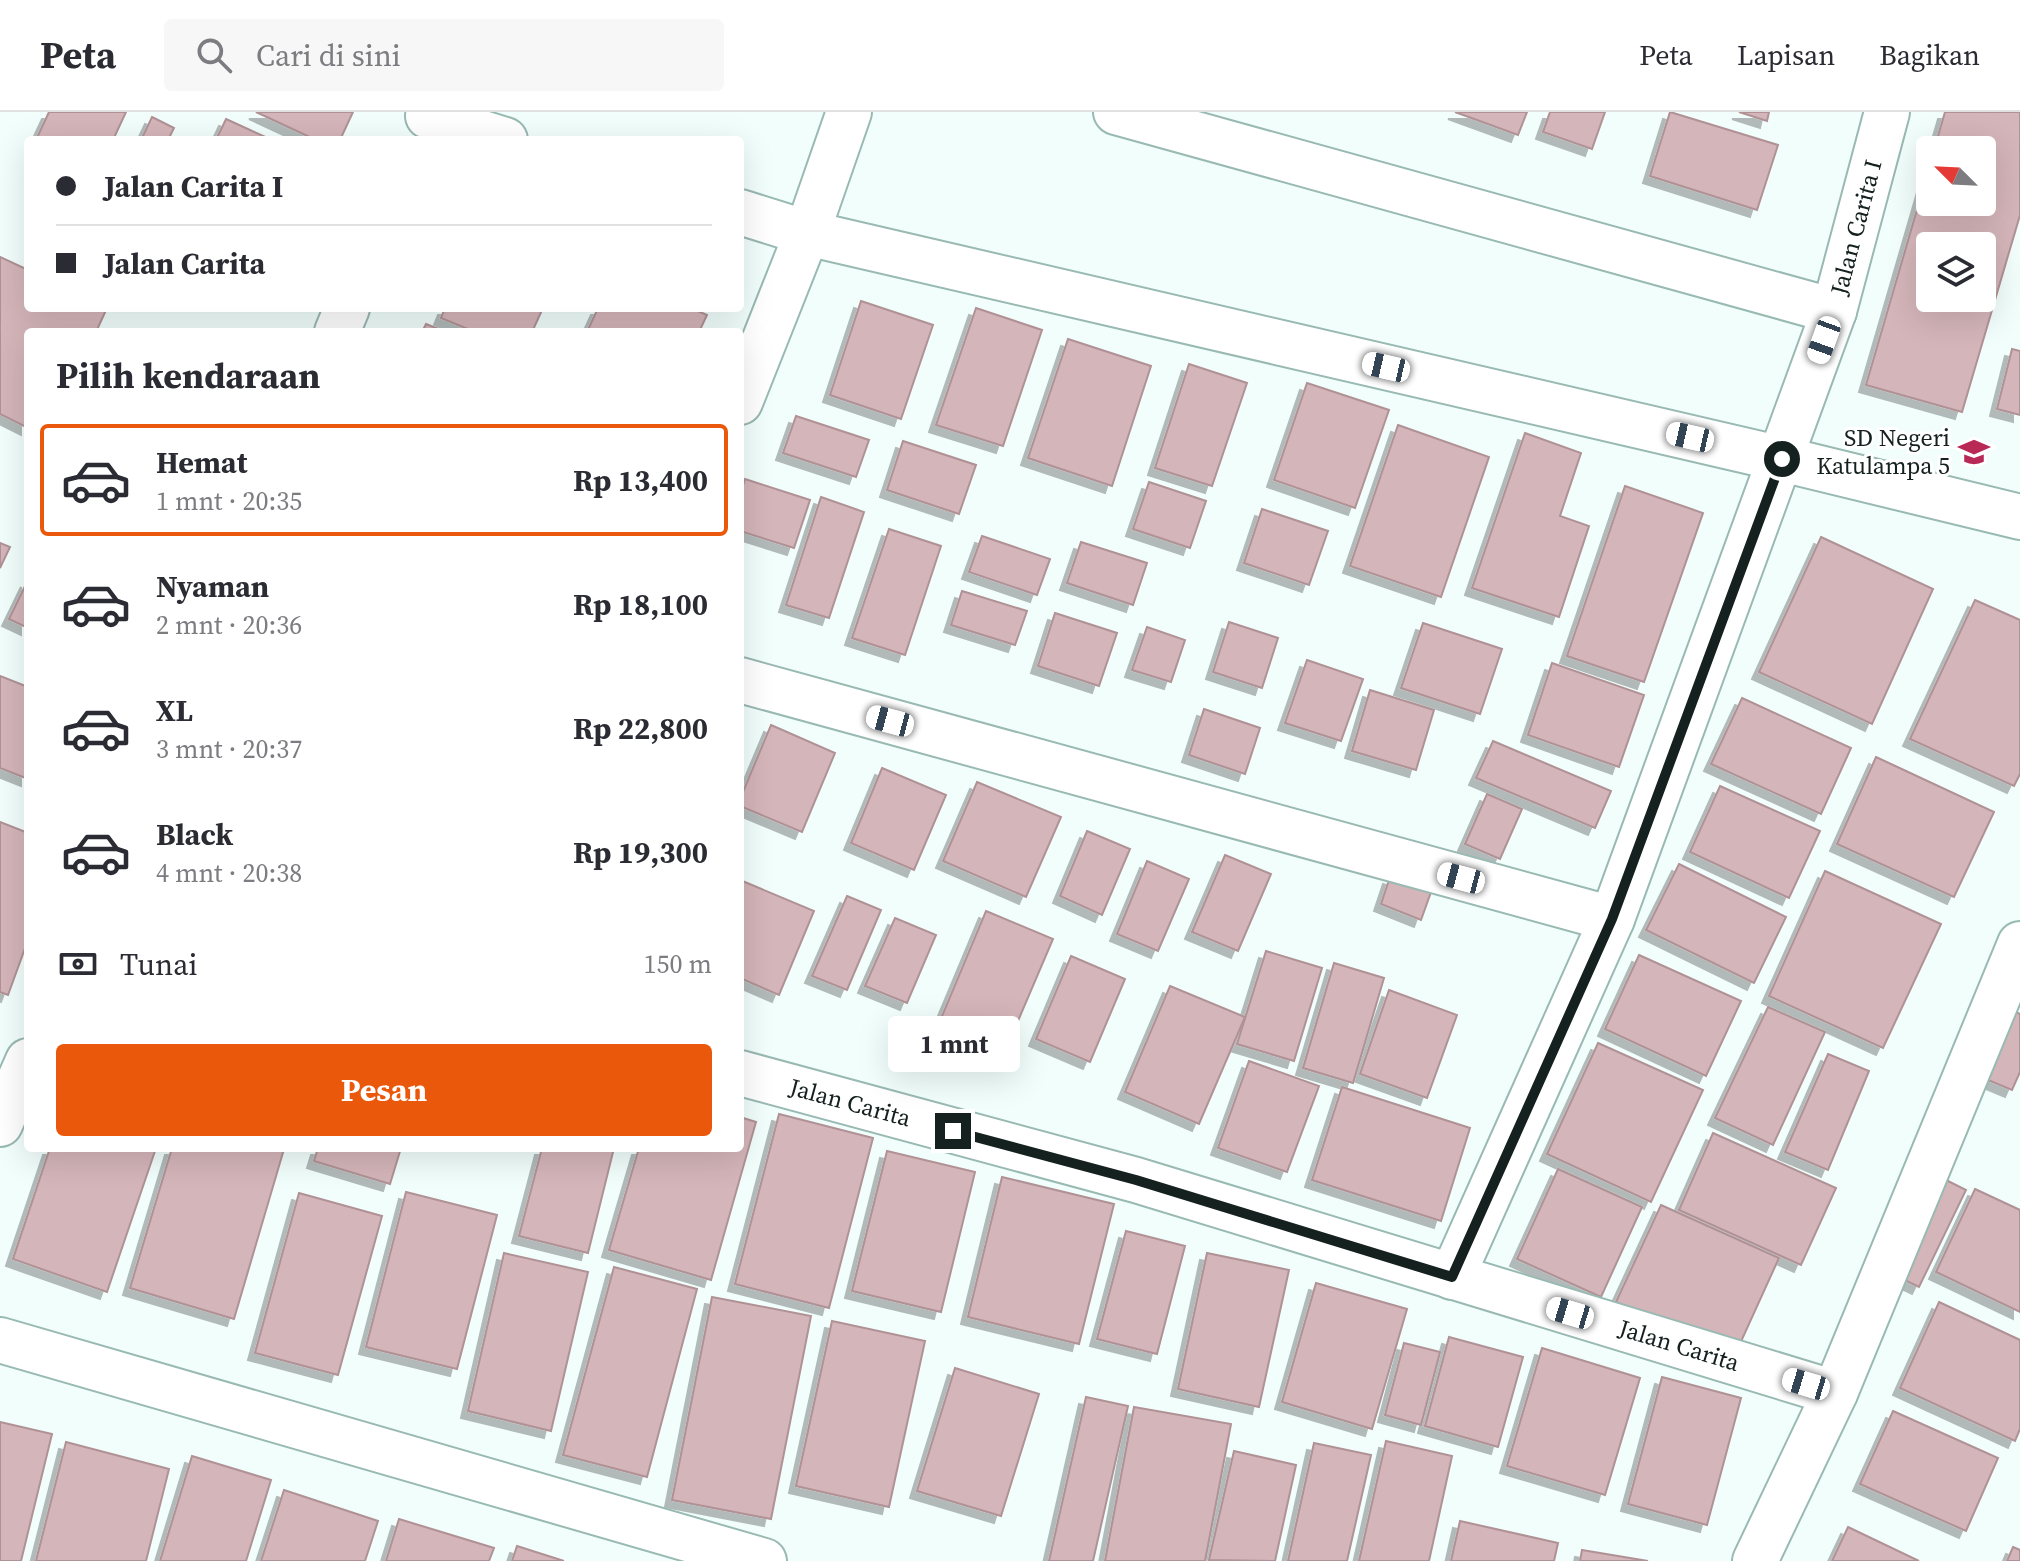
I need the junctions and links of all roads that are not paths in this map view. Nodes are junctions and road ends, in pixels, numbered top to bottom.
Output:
1 (849, 112) edge
2 (1116, 112) edge
3 (1887, 112) edge
4 (425, 123) edge
5 (486, 136) edge
6 (744, 213) edge
7 (807, 233) junction
8 (1834, 311) junction
9 (744, 392) edge
10 (1782, 459) junction
11 (2020, 517) edge
12 (744, 681) edge
13 (1612, 919) junction
14 (2020, 944) edge
15 (24, 1070) edge
16 (744, 1074) edge
17 (0, 1124) edge
18 (1452, 1277) junction
19 (0, 1340) edge
20 (1835, 1393) junction
21 (764, 1561) edge
22 (1755, 1561) edge

1 - 7 street
2 - 8 street
3 - 8 street, Jalan Carita I
4 - 5 street
6 - 7 street
7 - 9 street
7 - 10 street
8 - 10 street, Jalan Carita I
10 - 11 street
10 - 13 street, Jalan Carita I
12 - 13 street
13 - 18 street, Jalan Carita I
14 - 20 street
15 - 17 street
16 - 18 street, Jalan Carita
18 - 20 street, Jalan Carita
19 - 21 street
20 - 22 street

